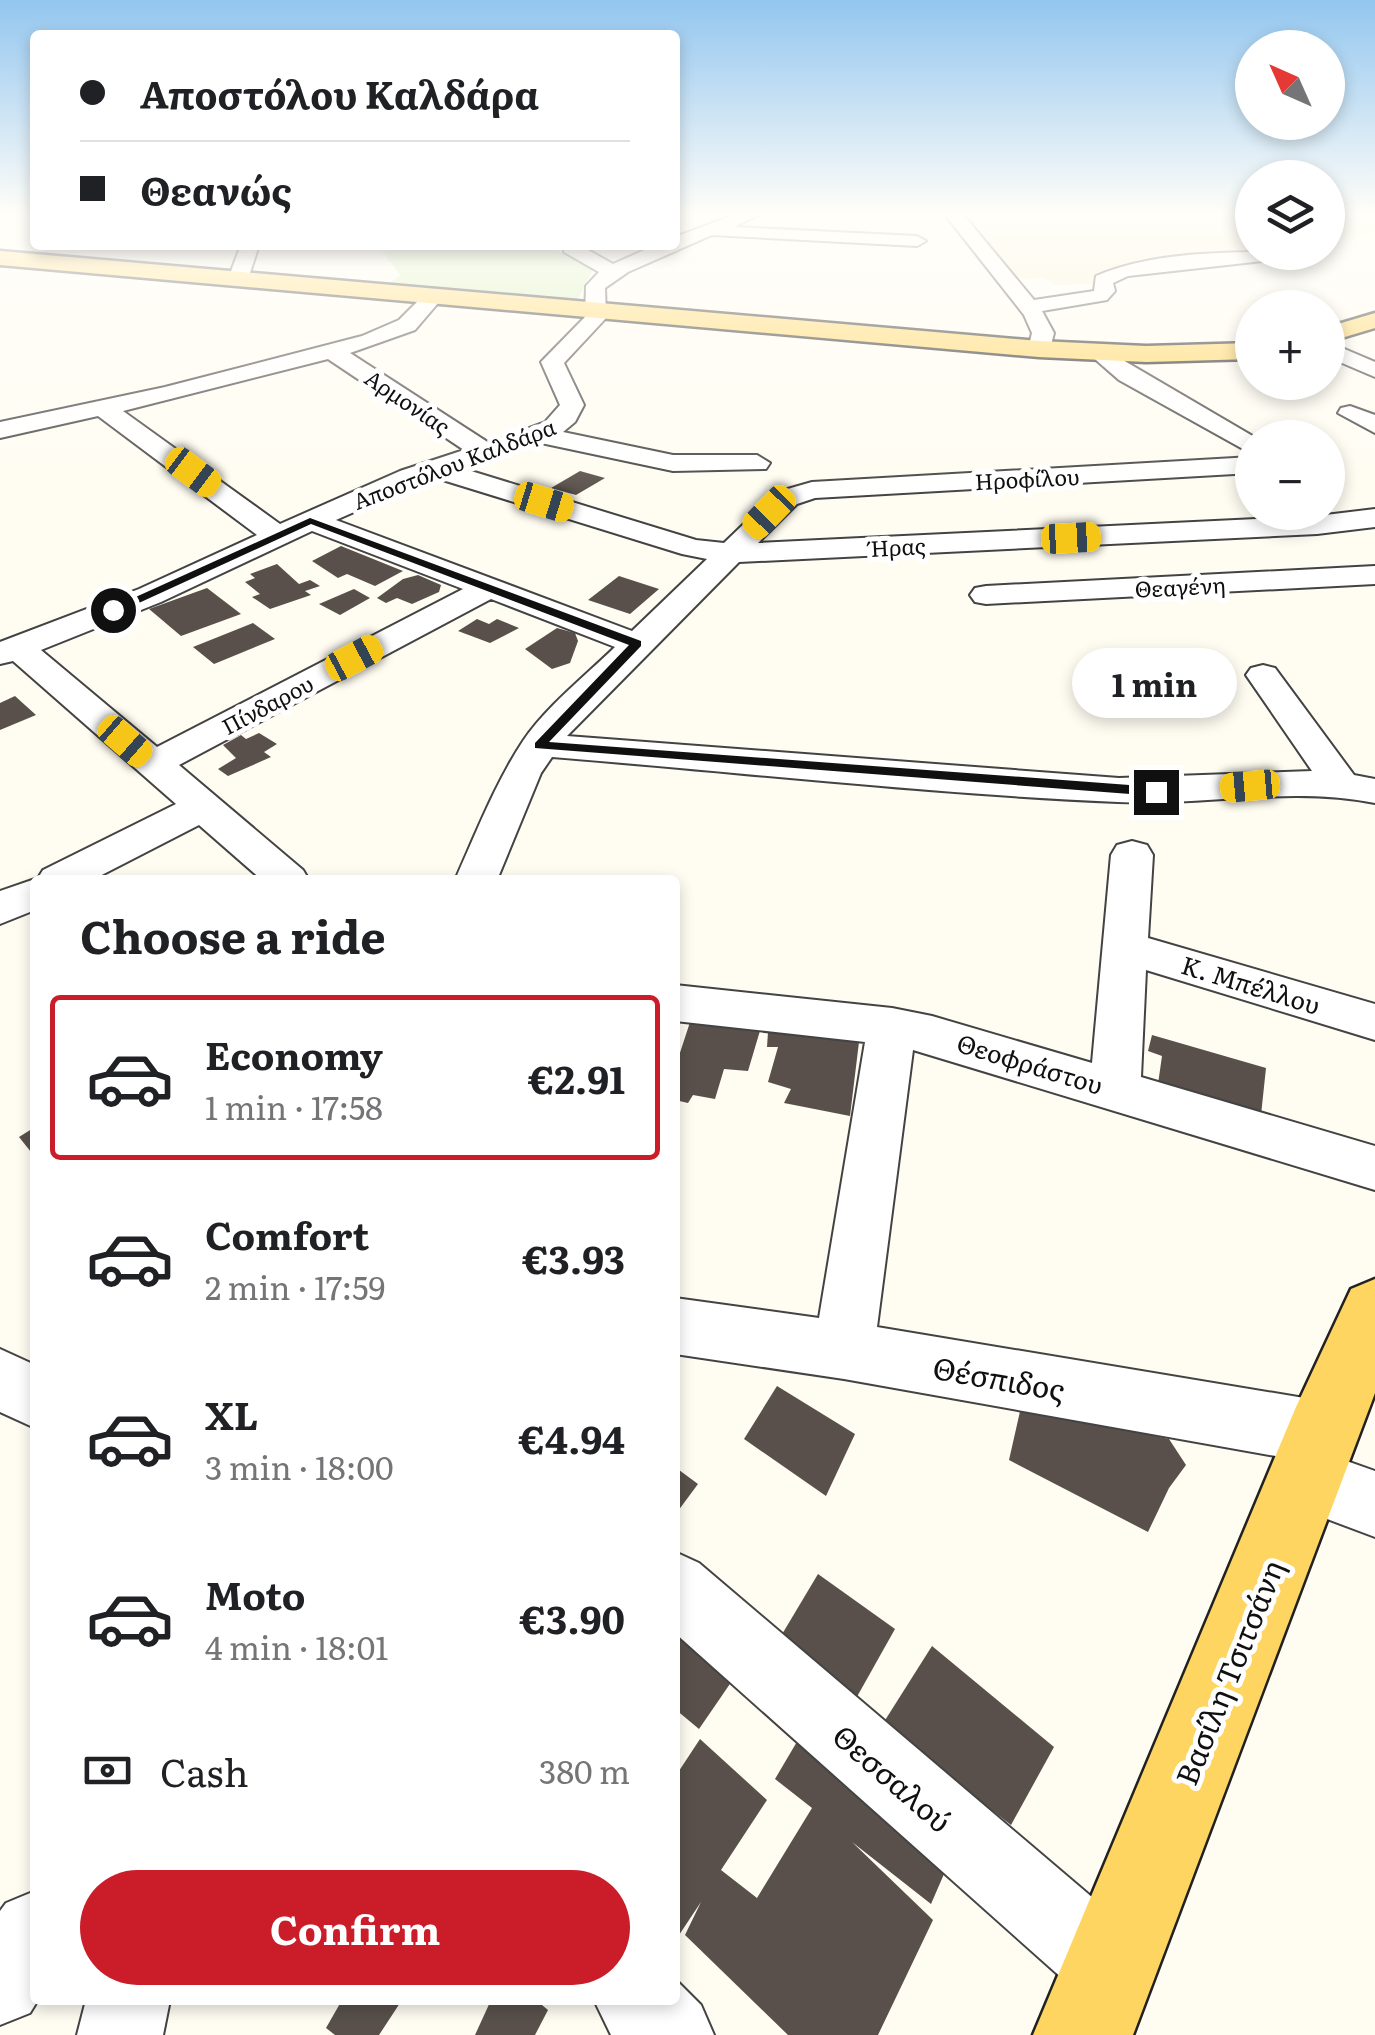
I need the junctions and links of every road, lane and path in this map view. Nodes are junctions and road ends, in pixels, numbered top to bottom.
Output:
1 (424, 307) edge
2 (545, 307) edge
3 (596, 307) edge
4 (1029, 307) edge
5 (596, 312) junction
6 (1374, 331) edge
7 (1345, 334) edge
8 (327, 341) junction
9 (1345, 342) edge
10 (1040, 349) junction
11 (1235, 351) edge
12 (1099, 353) junction
13 (1345, 356) edge
14 (1375, 370) edge
15 (104, 408) junction
16 (1350, 413) dead end
17 (1375, 426) edge
18 (0, 430) edge
19 (539, 435) junction
20 (1235, 436) edge
21 (981, 448) dead end
22 (483, 451) junction
23 (757, 464) dead end
24 (1235, 466) edge
25 (432, 468) junction
26 (1000, 480) junction
27 (1345, 502) edge
28 (1374, 519) edge
29 (310, 520) junction
30 (278, 536) junction
31 (1036, 539) junction
32 (730, 554) junction
33 (1375, 575) edge
34 (489, 588) junction
35 (986, 595) dead end
36 (636, 644) junction
37 (9, 650) edge
38 (1262, 675) dead end
39 (540, 746) junction
40 (152, 764) junction
41 (1358, 788) edge
42 (200, 808) junction
43 (1132, 855) dead end
44 (68, 875) edge
45 (282, 875) edge
46 (478, 875) edge
47 (30, 894) edge
48 (0, 909) edge
49 (1126, 947) junction
50 (680, 1004) edge
51 (1375, 1022) edge
52 (892, 1026) junction
53 (1115, 1088) junction
54 (1375, 1168) edge
55 (680, 1327) edge
56 (844, 1350) junction
57 (0, 1379) edge
58 (30, 1395) edge
59 (1349, 1417) edge
60 (680, 1592) edge
61 (30, 1939) edge
62 (0, 1984) edge
63 (1097, 2001) edge
64 (127, 2005) edge
65 (641, 2005) edge
66 (120, 2035) edge
67 (670, 2035) edge

1 - 8 street
2 - 5 main road
3 - 5 street
4 - 10 street
5 - 10 main road
5 - 19 street, Αποστόλου Καλδάρα
6 - 7 main road
6 - 9 main road
8 - 15 street
8 - 22 street, Αρμονίας
10 - 12 main road
11 - 12 main road
12 - 20 street
13 - 14 street
15 - 18 street
15 - 30 street
16 - 17 street
19 - 22 street, Αποστόλου Καλδάρα
19 - 23 street
21 - 26 street
22 - 25 street, Αποστόλου Καλδάρα
24 - 26 street, Ηροφίλου
25 - 29 street, Αποστόλου Καλδάρα
25 - 32 street, Ήρας
26 - 31 street
26 - 32 street, Ηροφίλου
27 - 28 street
28 - 31 street, Ήρας
29 - 30 street, Αποστόλου Καλδάρα
29 - 34 street
30 - 37 street, Αποστόλου Καλδάρα
31 - 32 street, Ήρας
32 - 36 street
33 - 35 street, Θεαγένη
34 - 36 street
34 - 40 street, Πίνδαρου
36 - 39 street
37 - 40 street
38 - 41 street
39 - 41 street
39 - 46 street
40 - 42 street
42 - 44 street
42 - 45 street
43 - 49 street
47 - 48 street
49 - 51 street, Κ. Μπέλλου
49 - 53 street
50 - 52 street, Θεοφράστου
52 - 53 street, Θεοφράστου
52 - 56 street
53 - 54 street, Θεοφράστου
55 - 56 street, Θέσπιδος
56 - 59 street, Θέσπιδος
57 - 58 street
59 - 63 main road, Βασίλη Τσιτσάνη
60 - 63 street, Θεσσαλού
61 - 62 street
64 - 66 street
65 - 67 street

